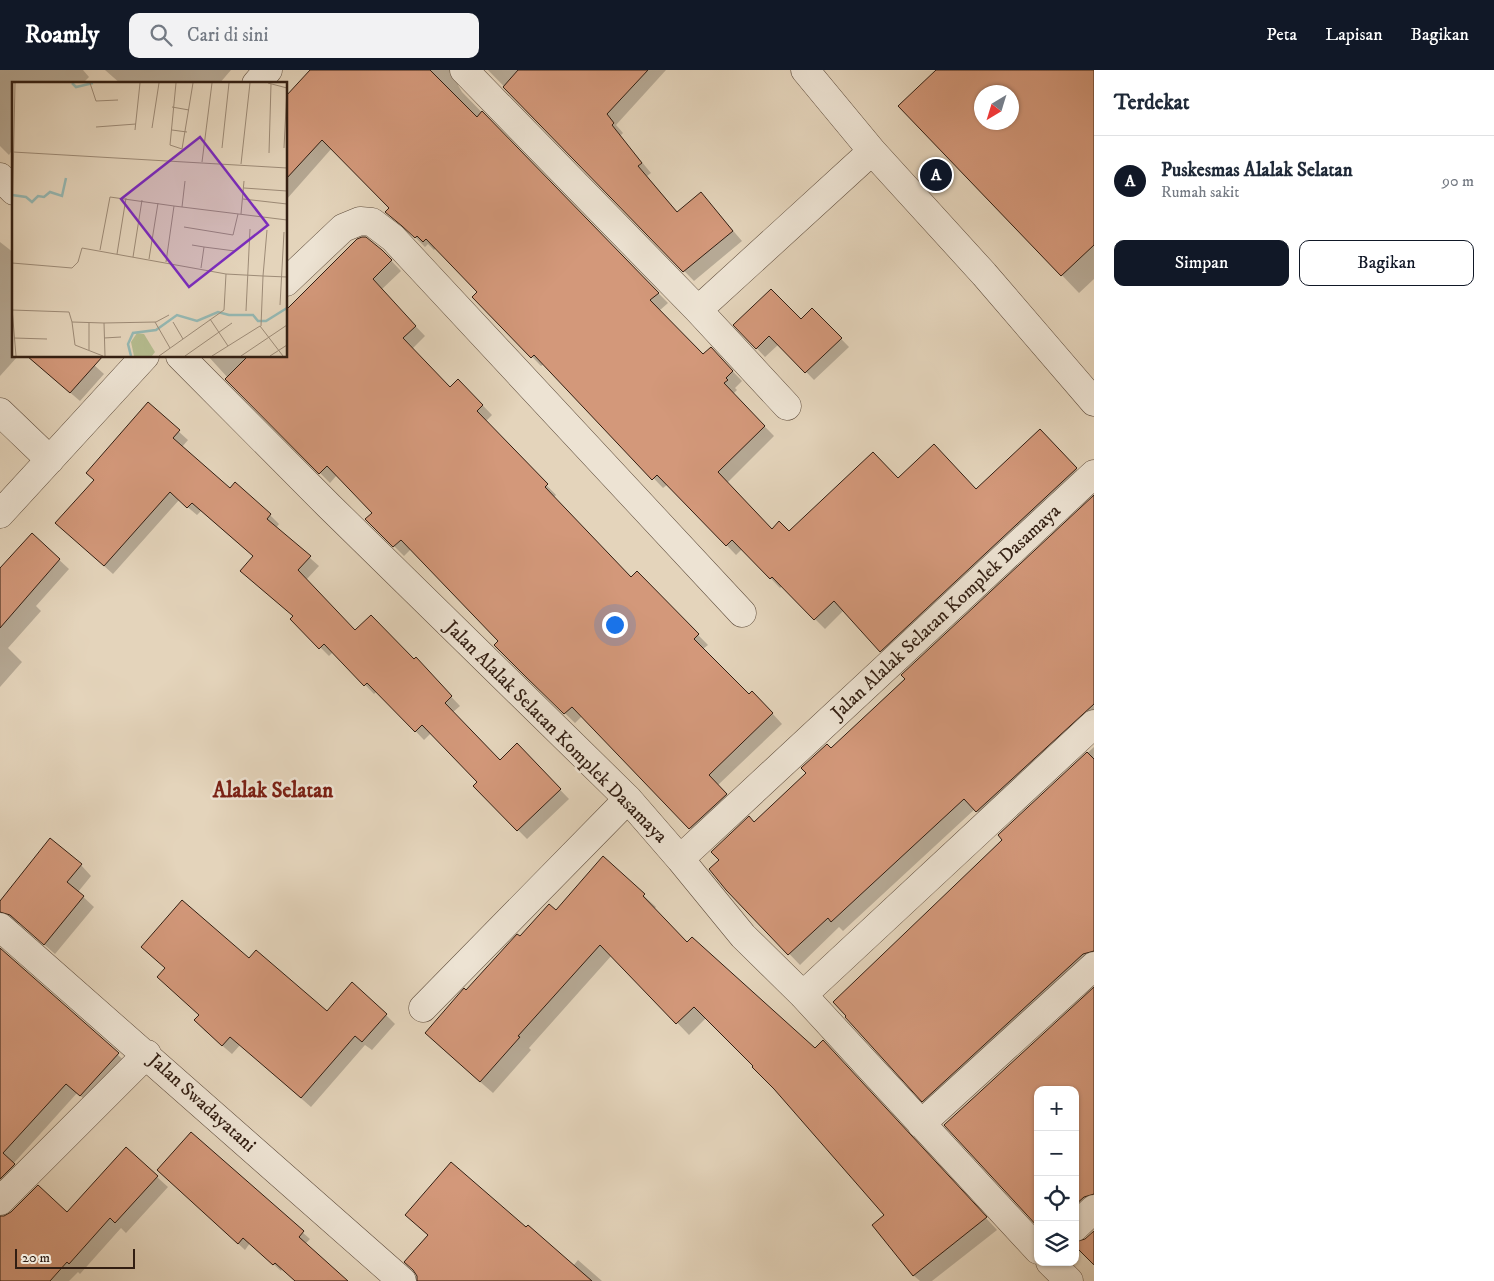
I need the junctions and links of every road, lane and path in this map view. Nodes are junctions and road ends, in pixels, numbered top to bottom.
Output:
1 (268, 70) edge
2 (464, 70) edge
3 (805, 70) edge
4 (258, 82) edge
5 (872, 151) junction
6 (0, 177) edge
7 (12, 188) edge
8 (288, 280) edge
9 (698, 310) junction
10 (143, 358) edge
11 (192, 360) edge
12 (1094, 402) edge
13 (788, 406) dead end
14 (0, 412) edge
15 (50, 460) junction
16 (1094, 474) edge
17 (0, 514) edge
18 (742, 613) dead end
19 (1094, 724) edge
20 (628, 799) junction
21 (680, 859) junction
22 (0, 927) edge
23 (1094, 966) edge
24 (803, 995) junction
25 (423, 1008) dead end
26 (147, 1054) junction
27 (921, 1124) junction
28 (0, 1201) edge
29 (1094, 1209) edge
30 (1079, 1222) edge
31 (1034, 1246) edge
32 (1054, 1266) edge
33 (402, 1281) edge
34 (1069, 1281) edge

1 - 4 street
2 - 9 street
3 - 5 street
5 - 9 street
5 - 12 street
6 - 7 street
8 - 18 street
9 - 13 street
10 - 15 street
11 - 20 street, Jalan Alalak Selatan Komplek Dasamaya
14 - 15 street
15 - 17 street
16 - 21 street, Jalan Alalak Selatan Komplek Dasamaya
19 - 24 street
20 - 21 street, Jalan Alalak Selatan Komplek Dasamaya
20 - 25 street
21 - 24 street
22 - 26 street, Jalan Swadayatani
23 - 27 street
24 - 27 street
26 - 28 street
26 - 33 street, Jalan Swadayatani
27 - 31 street
29 - 30 street
32 - 34 street

